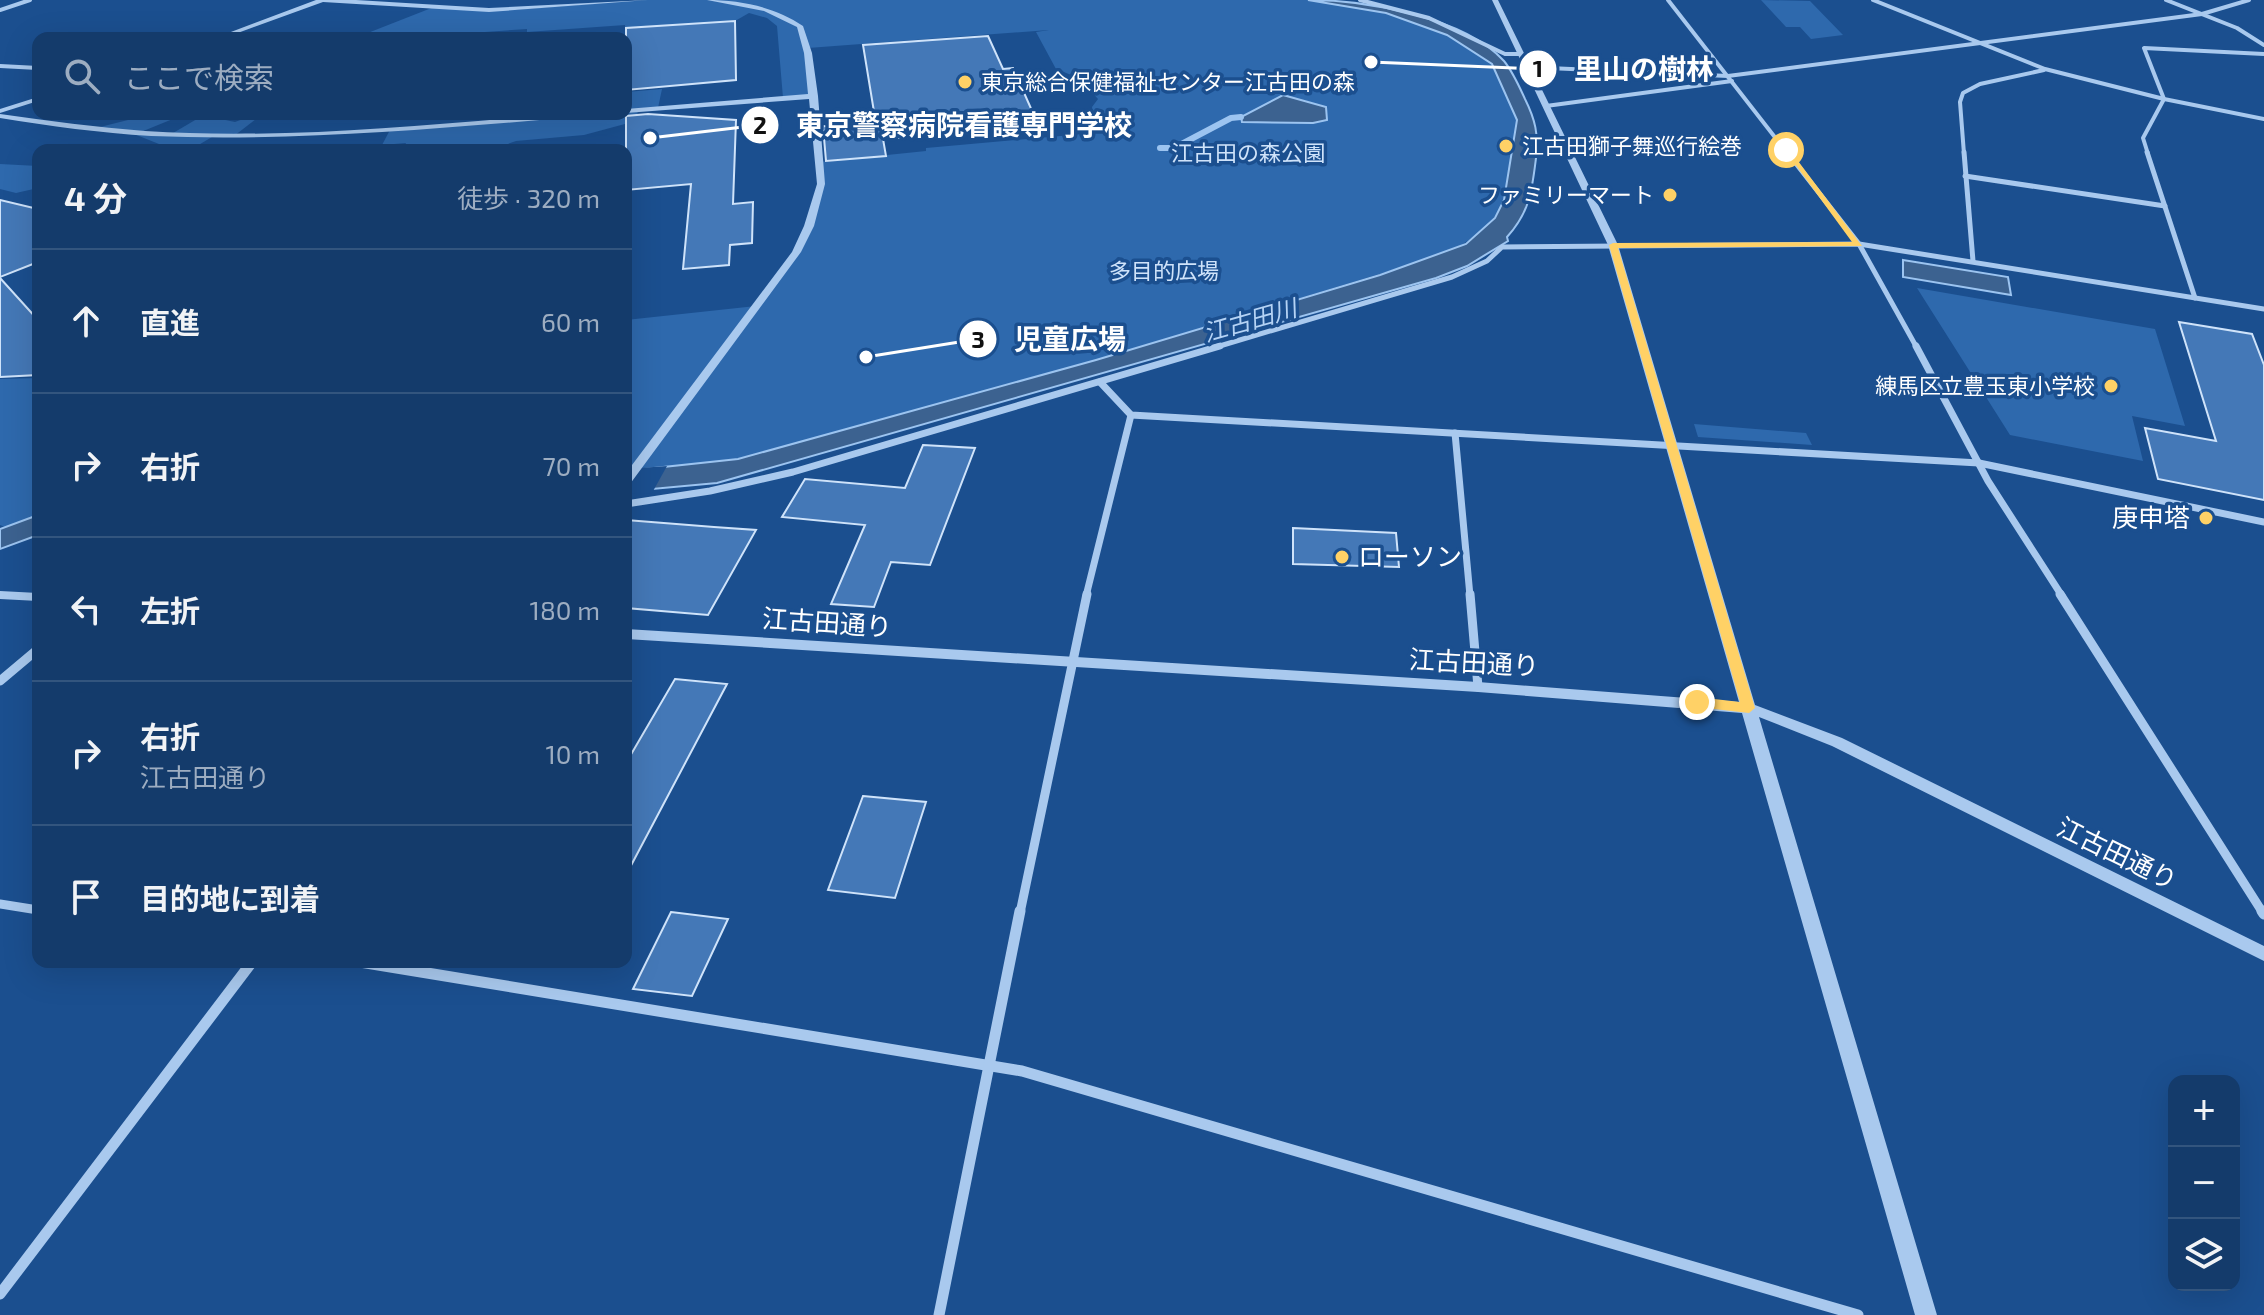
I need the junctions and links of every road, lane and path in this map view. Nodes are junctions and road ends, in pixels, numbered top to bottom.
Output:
1 (30, 0) edge
2 (323, 0) edge
3 (645, 0) edge
4 (710, 0) edge
5 (1360, 0) edge
6 (1495, 0) edge
7 (1668, 0) edge
8 (1873, 0) edge
9 (2166, 0) edge
10 (2249, 0) edge
11 (0, 10) edge
12 (2202, 14) junction
13 (235, 32) edge
14 (1980, 44) junction
15 (2264, 45) edge
16 (1520, 54) junction
17 (2264, 54) edge
18 (0, 66) edge
19 (1526, 67) junction
20 (32, 68) edge
21 (2045, 69) junction
22 (1730, 78) junction
23 (814, 96) junction
24 (2164, 99) junction
25 (32, 101) edge
26 (1546, 106) junction
27 (632, 111) edge
28 (0, 114) edge
29 (32, 119) edge
30 (2264, 119) edge
31 (35, 120) edge
32 (512, 120) edge
33 (1965, 176) junction
34 (2165, 206) junction
35 (1859, 244) junction
36 (1613, 245) junction
37 (1973, 261) junction
38 (2195, 298) junction
39 (2264, 309) edge
40 (1100, 382) junction
41 (1131, 415) junction
42 (1455, 433) junction
43 (1672, 445) junction
44 (1979, 463) junction
45 (632, 473) edge
46 (632, 503) edge
47 (2264, 522) edge
48 (0, 595) edge
49 (32, 597) edge
50 (632, 634) edge
51 (32, 654) edge
52 (1070, 663) junction
53 (0, 681) edge
54 (1478, 687) junction
55 (1749, 708) junction
56 (0, 904) edge
57 (32, 909) edge
58 (2264, 914) edge
59 (2264, 954) edge
60 (247, 968) edge
61 (397, 968) edge
62 (990, 1064) junction
63 (0, 1294) edge
64 (939, 1315) edge
65 (1858, 1315) edge
66 (1926, 1315) edge

1 - 11 street
2 - 3 street
2 - 13 street
4 - 23 street
5 - 16 street
6 - 16 street
7 - 22 street
8 - 14 street
9 - 12 street
10 - 12 street
12 - 14 street
12 - 15 street
14 - 21 street
14 - 22 street
16 - 19 street
17 - 24 street
18 - 20 street
19 - 22 street
19 - 26 street
21 - 24 street
21 - 33 street
22 - 26 street
22 - 35 street
23 - 27 street
23 - 45 street
24 - 30 street
24 - 34 street
25 - 28 street
26 - 36 street
28 - 29 street
31 - 32 street
33 - 34 street
33 - 37 street
34 - 38 street
35 - 36 street
35 - 37 street
35 - 44 street
36 - 40 street
36 - 43 street
37 - 38 street
38 - 39 street
40 - 41 street
40 - 46 street
41 - 42 street
41 - 52 street
42 - 43 street
42 - 54 street
43 - 44 street
43 - 55 street
44 - 47 street
44 - 58 street
48 - 49 street
50 - 52 street, 江古田通り
51 - 53 street
52 - 54 street, 江古田通り
52 - 62 street
54 - 55 street, 江古田通り
55 - 59 street, 江古田通り
55 - 66 street
56 - 57 street
60 - 63 street
61 - 62 street
62 - 64 street
62 - 65 street

